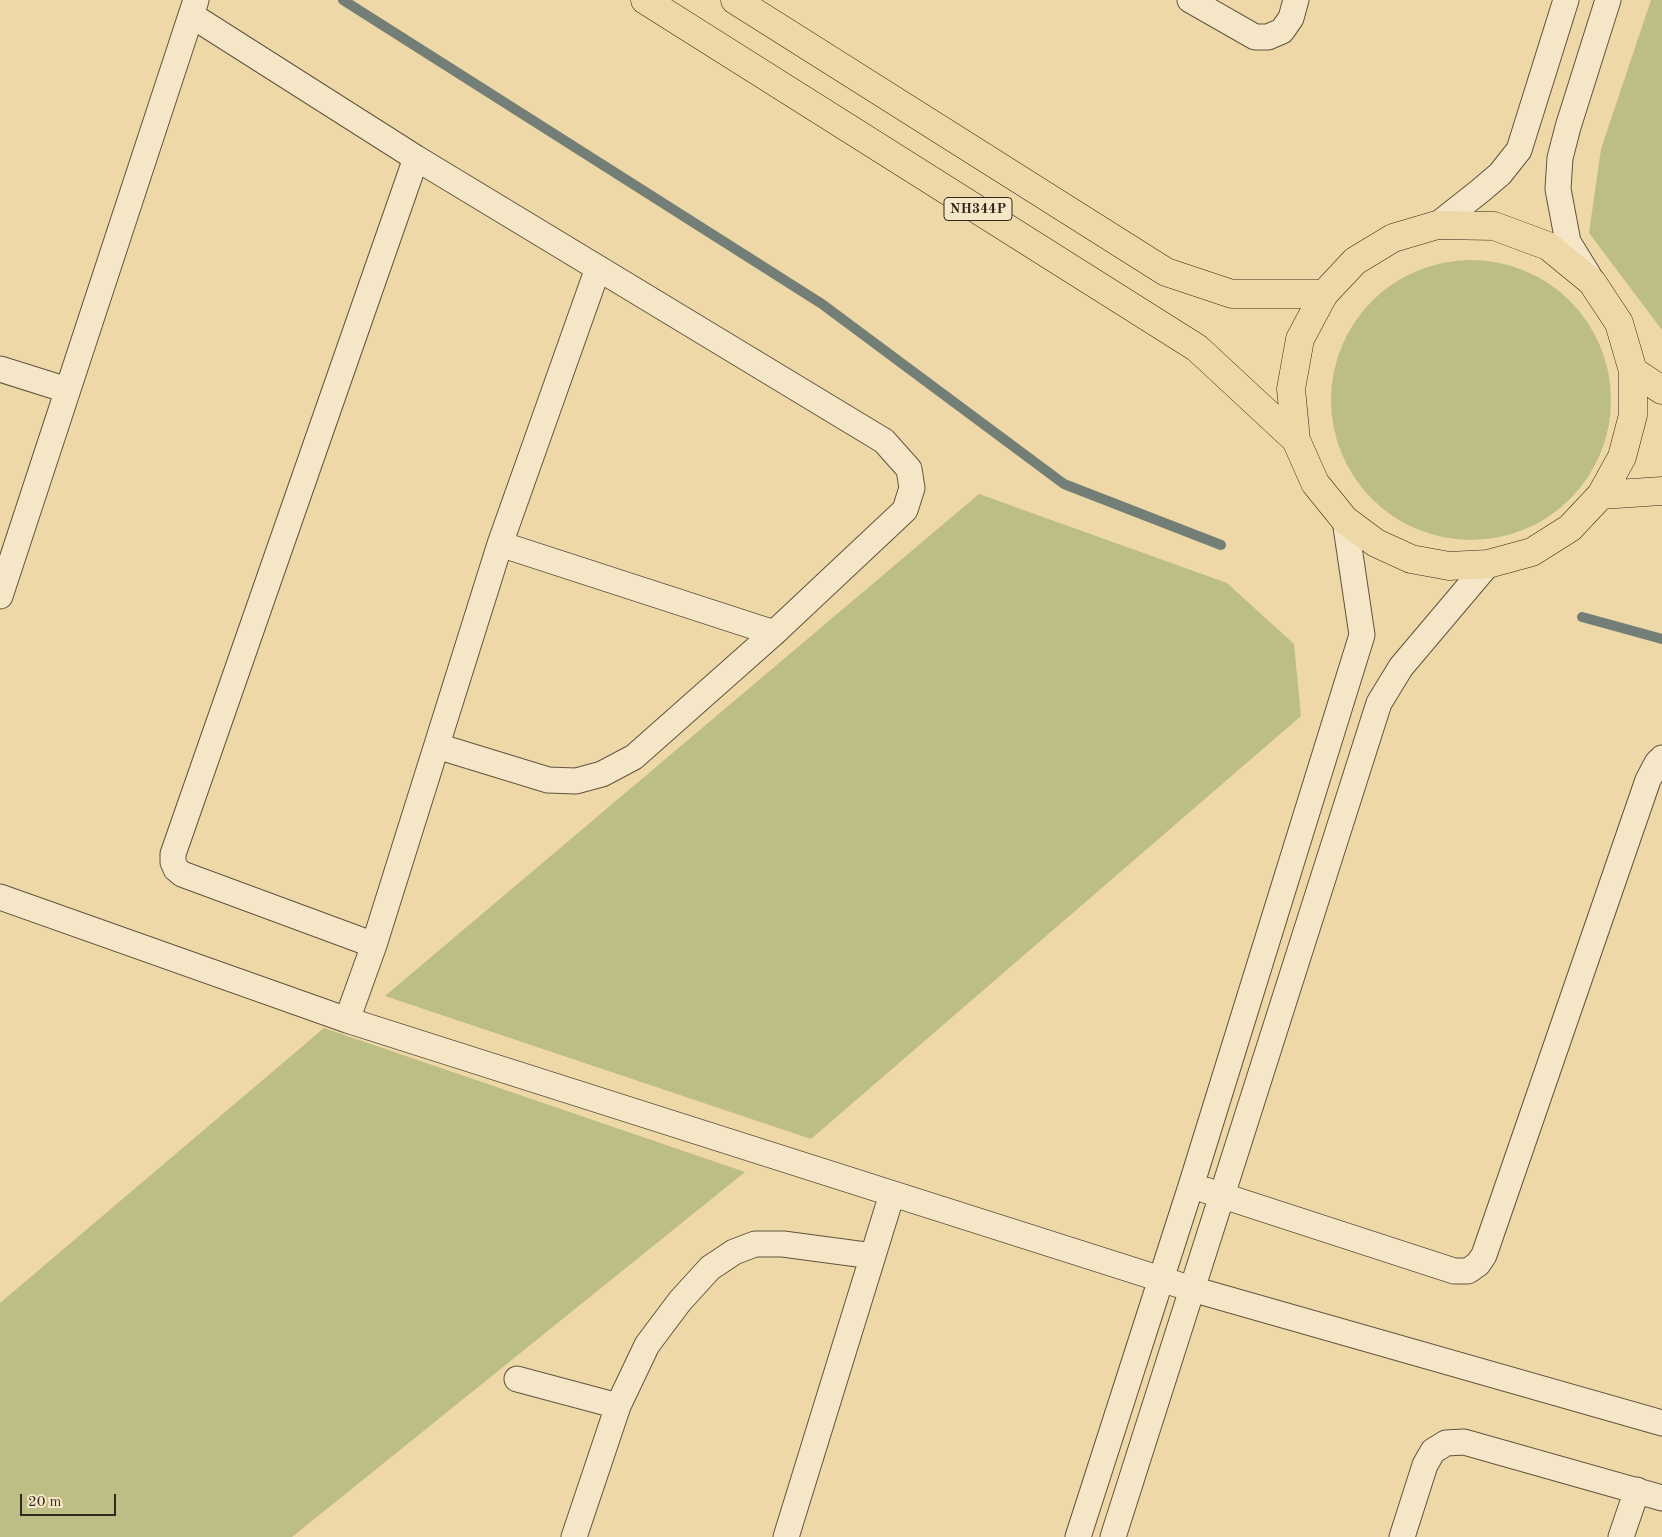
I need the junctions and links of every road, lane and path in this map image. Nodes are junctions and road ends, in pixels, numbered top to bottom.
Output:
1 (645, 0) edge
2 (735, 0) edge
3 (1190, 0) edge
4 (1296, 0) edge
5 (1566, 0) edge
6 (1608, 0) edge
7 (193, 8) edge
8 (416, 158) junction
9 (1437, 225) junction
10 (598, 268) junction
11 (1592, 282) junction
12 (1324, 294) junction
13 (0, 369) edge
14 (1633, 371) junction
15 (67, 390) junction
16 (1662, 390) edge
17 (1296, 440) junction
18 (1662, 491) edge
19 (1601, 495) junction
20 (1345, 520) junction
21 (500, 544) junction
22 (1488, 564) junction
23 (0, 596) edge
24 (774, 633) junction
25 (437, 746) junction
26 (1662, 758) edge
27 (0, 897) edge
28 (374, 944) junction
29 (347, 1020) junction
30 (1191, 1186) junction
31 (892, 1194) junction
32 (1222, 1196) junction
33 (873, 1256) junction
34 (1161, 1279) junction
35 (1192, 1289) junction
36 (517, 1380) dead end
37 (618, 1406) junction
38 (1662, 1423) edge
39 (1637, 1490) junction
40 (1662, 1498) edge
41 (574, 1537) edge
42 (786, 1537) edge
43 (1078, 1537) edge
44 (1113, 1537) edge
45 (1402, 1537) edge
46 (1621, 1537) edge

1 - 17 highway, NH344P
2 - 12 highway, NH344P
3 - 4 street
5 - 9 street
6 - 11 street
7 - 8 street
7 - 15 street
8 - 10 street
8 - 28 street
9 - 11 highway
9 - 12 highway
10 - 21 street
10 - 24 street
11 - 14 highway
12 - 17 highway
13 - 15 street
14 - 16 highway
14 - 19 highway
15 - 23 street
17 - 20 highway
18 - 19 highway
19 - 22 highway
20 - 22 highway
20 - 30 street
21 - 24 street
21 - 25 street
22 - 32 street
24 - 25 street
25 - 28 street
26 - 32 street
27 - 29 street
28 - 29 street
29 - 31 street
30 - 32 street
30 - 34 street
31 - 33 street
31 - 34 street
32 - 35 street
33 - 37 street
33 - 42 street
34 - 35 street
34 - 43 street
35 - 38 street
35 - 44 street
36 - 37 street
37 - 41 street
39 - 40 street
39 - 45 street
39 - 46 street

